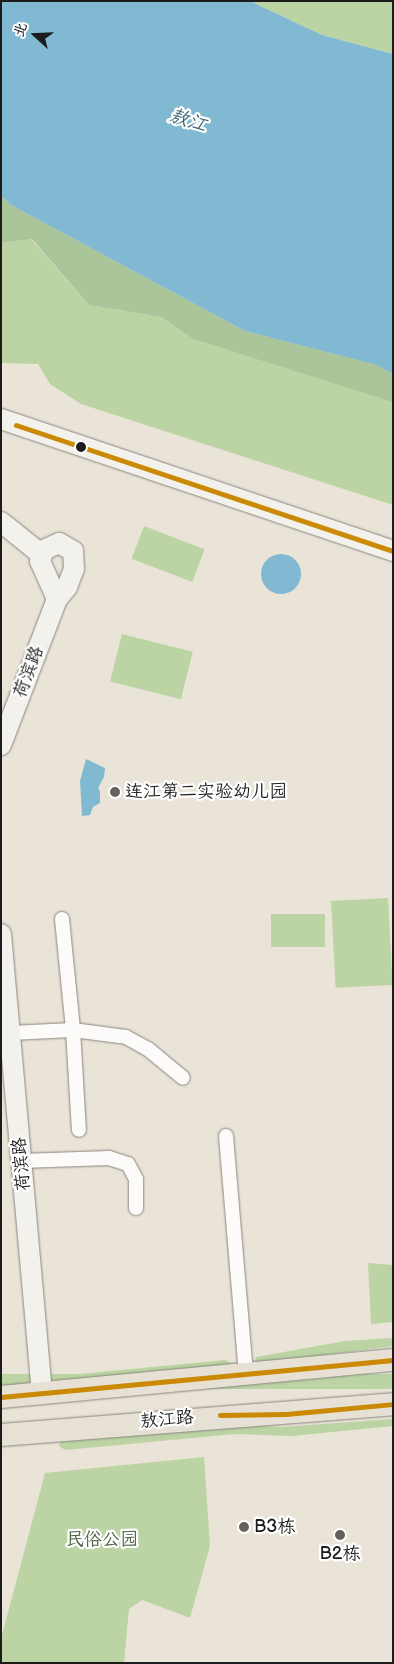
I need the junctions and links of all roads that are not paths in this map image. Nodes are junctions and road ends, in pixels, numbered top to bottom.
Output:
1 (6, 425) edge
2 (1, 522) edge
3 (393, 551) edge
4 (41, 554) junction
5 (57, 599) junction
6 (1, 745) edge
7 (62, 919) dead end
8 (1, 934) edge
9 (74, 1030) junction
10 (10, 1033) junction
11 (183, 1078) dead end
12 (79, 1130) dead end
13 (226, 1136) dead end
14 (21, 1161) junction
15 (136, 1208) dead end
16 (393, 1360) edge
17 (246, 1375) junction
18 (42, 1394) junction
19 (1, 1397) edge
20 (393, 1404) edge
21 (1, 1435) edge

1 - 3 street
2 - 4 street
4 - 5 street
4 - 5 street, 荷滨路
5 - 6 street, 荷滨路
7 - 9 street
8 - 10 street, 荷滨路
9 - 10 street
9 - 11 street
9 - 12 street
10 - 14 street, 荷滨路
13 - 17 street
14 - 15 street
14 - 18 street, 荷滨路
16 - 17 main road
17 - 18 main road
18 - 19 main road
20 - 21 main road, 敖江路

